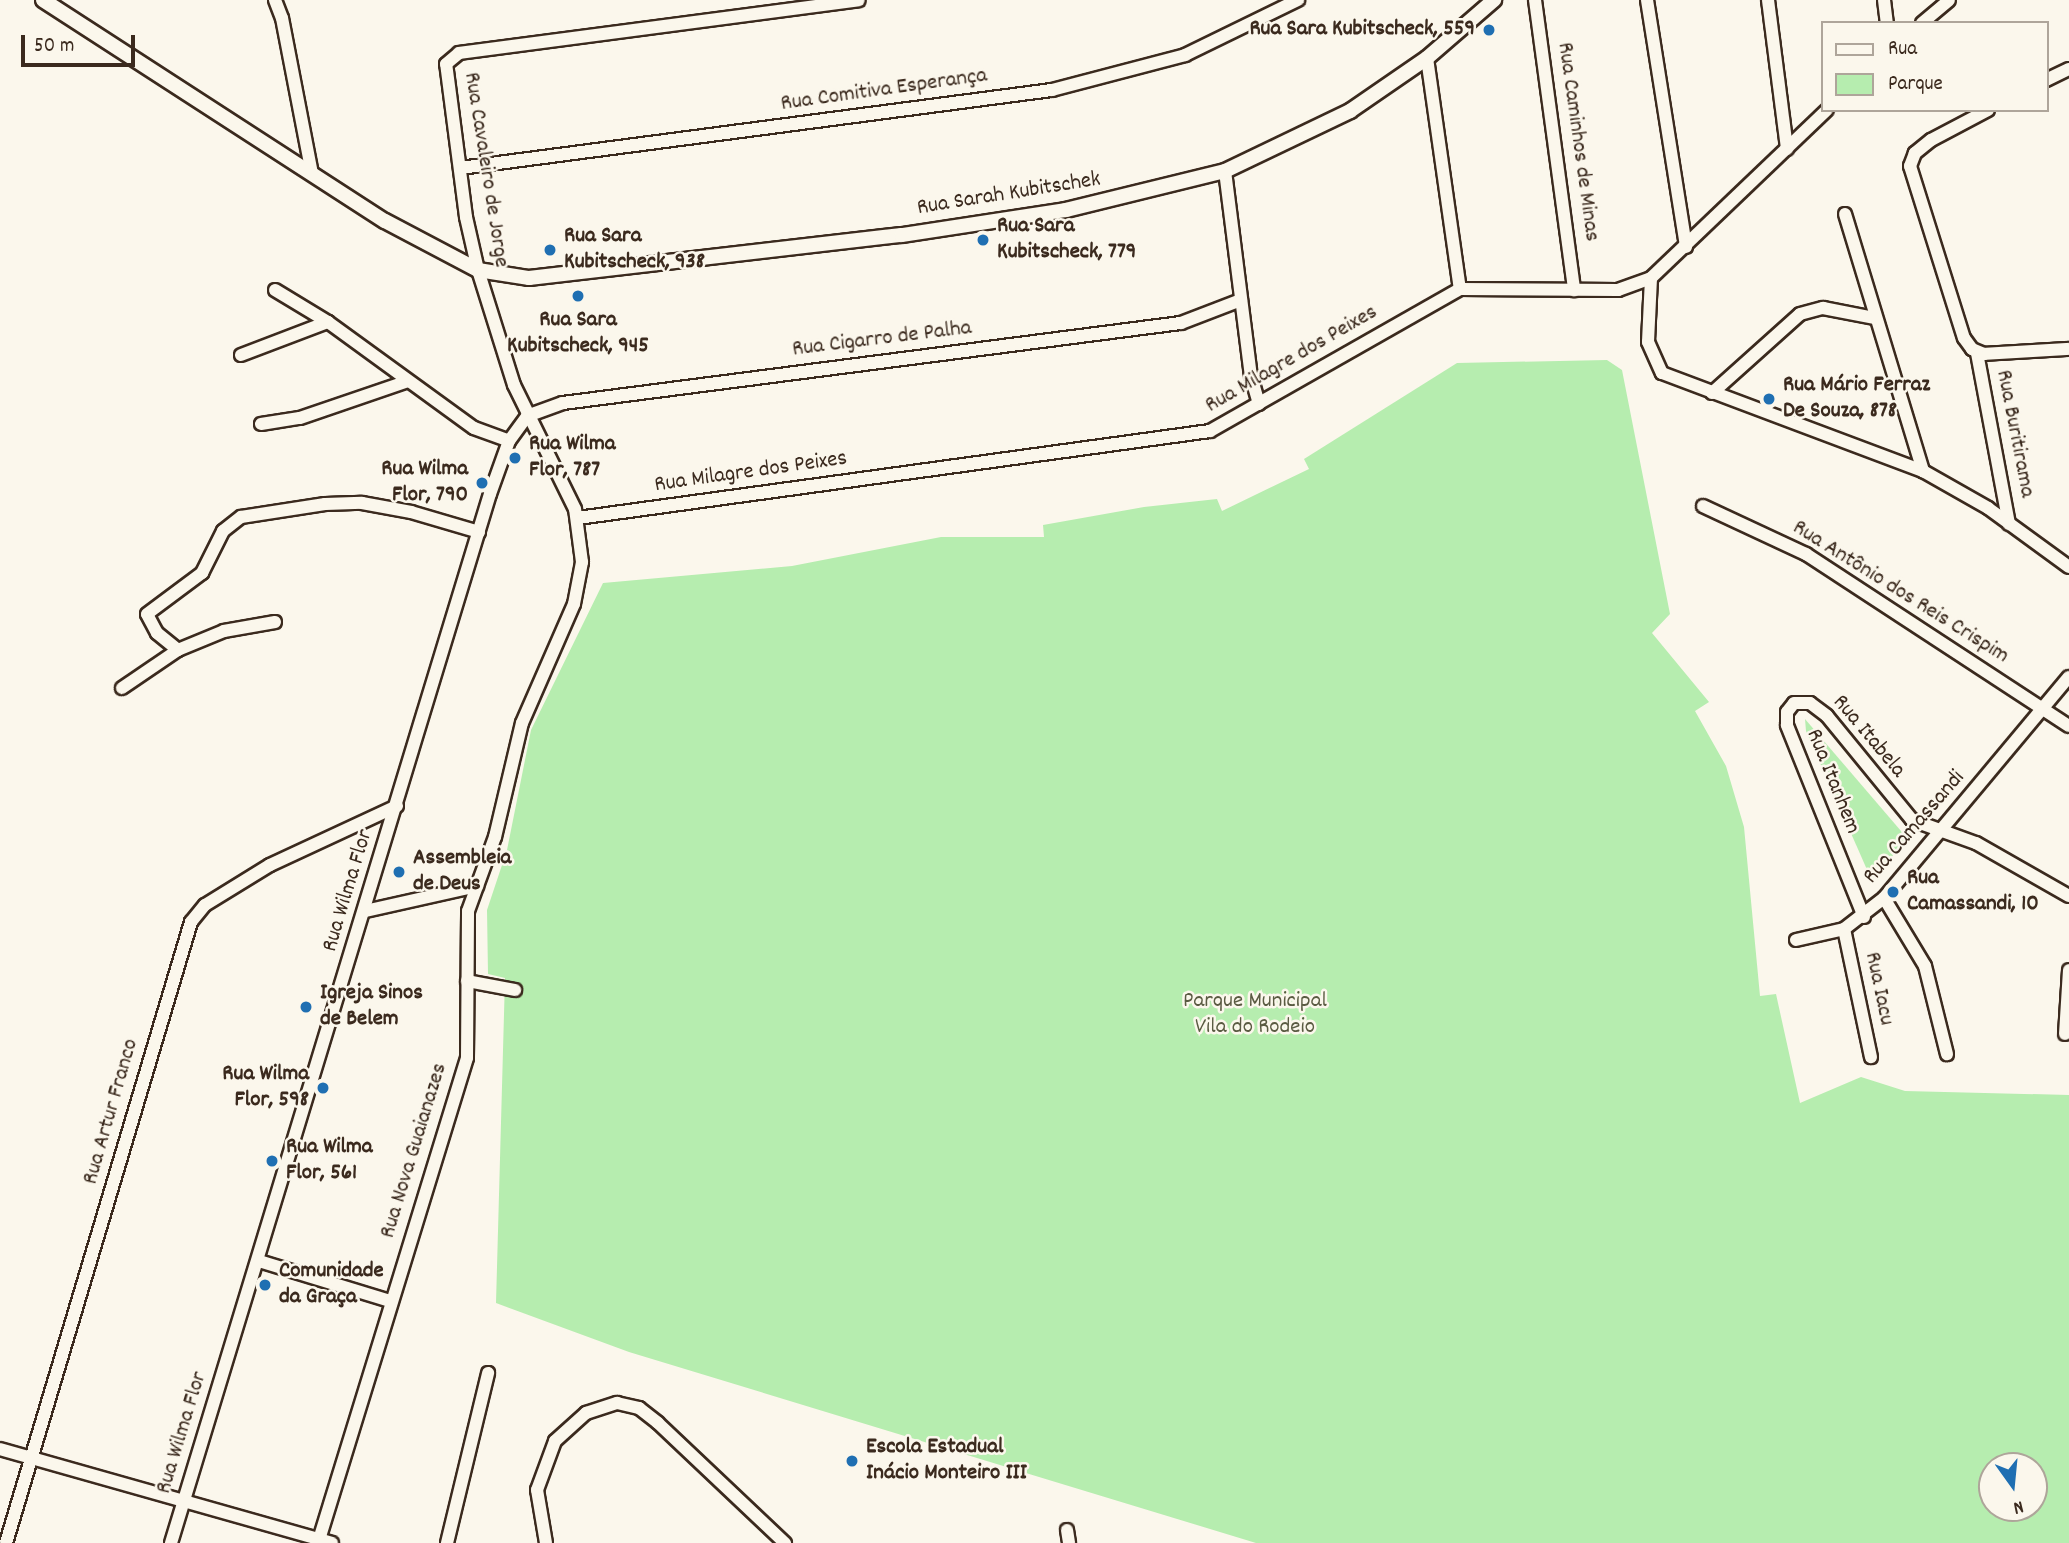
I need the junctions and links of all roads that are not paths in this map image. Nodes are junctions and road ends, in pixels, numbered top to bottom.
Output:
1 (43, 0) edge
2 (275, 0) edge
3 (859, 0) edge
4 (1298, 0) edge
5 (1494, 0) edge
6 (1535, 0) edge
7 (1647, 0) edge
8 (1768, 0) edge
9 (1884, 0) edge
10 (1949, 0) edge
11 (801, 4) edge
12 (1886, 21) edge
13 (1924, 21) edge
14 (1427, 58) junction
15 (2069, 69) edge
16 (2048, 79) edge
17 (1825, 112) edge
18 (1984, 112) edge
19 (1787, 149) junction
20 (460, 168) junction
21 (1226, 171) junction
22 (312, 174) junction
23 (1845, 214) dead end
24 (1686, 247) junction
25 (478, 270) junction
26 (1651, 278) junction
27 (1460, 289) junction
28 (275, 290) dead end
29 (1574, 290) junction
30 (1241, 300) junction
31 (1875, 318) junction
32 (328, 322) junction
33 (2069, 349) edge
34 (1978, 353) junction
35 (241, 355) dead end
36 (408, 381) junction
37 (1712, 393) junction
38 (1259, 404) junction
39 (527, 416) junction
40 (261, 424) dead end
41 (509, 441) junction
42 (1923, 471) junction
43 (1703, 506) dead end
44 (578, 518) junction
45 (2009, 524) junction
46 (479, 532) junction
47 (2069, 567) edge
48 (275, 622) dead end
49 (178, 650) junction
50 (2069, 677) edge
51 (122, 688) dead end
52 (1794, 703) joint
53 (2043, 709) junction
54 (2069, 726) edge
55 (397, 806) junction
56 (1939, 832) junction
57 (477, 886) junction
58 (2069, 896) edge
59 (1884, 898) junction
60 (365, 911) junction
61 (1864, 917) junction
62 (1844, 929) junction
63 (1797, 940) dead end
64 (2069, 970) edge
65 (467, 981) junction
66 (515, 990) dead end
67 (2065, 1034) dead end
68 (1947, 1054) dead end
69 (1871, 1057) dead end
70 (259, 1261) junction
71 (390, 1301) junction
72 (488, 1373) dead end
73 (0, 1449) edge
74 (32, 1460) junction
75 (184, 1500) junction
76 (323, 1542) edge
77 (6, 1543) edge
78 (171, 1543) edge
79 (447, 1543) edge
80 (546, 1543) edge
81 (785, 1543) edge

1 - 22 street
2 - 22 street
3 - 11 street, Rua Cavaleiro de Jorge
4 - 20 street, Rua Comitiva Esperança
5 - 14 street, Rua Sarah Kubitschek
6 - 29 street, Rua Caminhos de Minas
7 - 24 street
8 - 19 street
9 - 12 street
10 - 13 street
11 - 20 street, Rua Cavaleiro de Jorge
14 - 21 street, Rua Sarah Kubitschek
14 - 27 street
15 - 16 street
17 - 19 street
18 - 34 street
19 - 24 street
20 - 25 street, Rua Cavaleiro de Jorge
21 - 25 street, Rua Sarah Kubitschek
21 - 30 street
22 - 25 street
23 - 31 street
24 - 26 street
25 - 39 street, Rua Cavaleiro de Jorge
26 - 29 street
26 - 37 street
27 - 29 street
27 - 38 street, Rua Milagre dos Peixes
28 - 32 street
30 - 38 street
30 - 39 street, Rua Cigarro de Palha
31 - 37 street
31 - 42 street
32 - 35 street
32 - 36 street
33 - 34 street
34 - 45 street, Rua Buritirama
36 - 40 street
36 - 41 street
37 - 42 street
38 - 44 street, Rua Milagre dos Peixes
39 - 41 street, Rua Wilma Flor
39 - 44 street, Rua Cavaleiro de Jorge
41 - 46 street, Rua Wilma Flor
42 - 45 street
43 - 53 street, Rua Antônio dos Reis Crispim
44 - 57 street, Rua Nova Guaianazes
45 - 47 street
46 - 49 street
46 - 55 street, Rua Wilma Flor
48 - 49 street
49 - 51 street
50 - 53 street, Rua Camassandi
52 - 56 street, Rua Itabela
52 - 61 street, Rua Itanhem
53 - 54 street, Rua Antônio dos Reis Crispim
53 - 56 street, Rua Camassandi
55 - 60 street, Rua Wilma Flor
55 - 74 street, Rua Artur Franco
56 - 58 street, Rua Itabela
56 - 59 street, Rua Camassandi
57 - 60 street
57 - 65 street, Rua Nova Guaianazes
59 - 61 street, Rua Camassandi
59 - 68 street
60 - 70 street, Rua Wilma Flor
61 - 62 street, Rua Camassandi
62 - 63 street, Rua Camassandi
62 - 69 street, Rua Iacu
64 - 67 street
65 - 66 street
65 - 71 street, Rua Nova Guaianazes
70 - 71 street
70 - 75 street, Rua Wilma Flor
71 - 76 street, Rua Nova Guaianazes
72 - 79 street
73 - 74 street
74 - 75 street
74 - 77 street, Rua Artur Franco
75 - 76 street
75 - 78 street, Rua Wilma Flor
80 - 81 street

